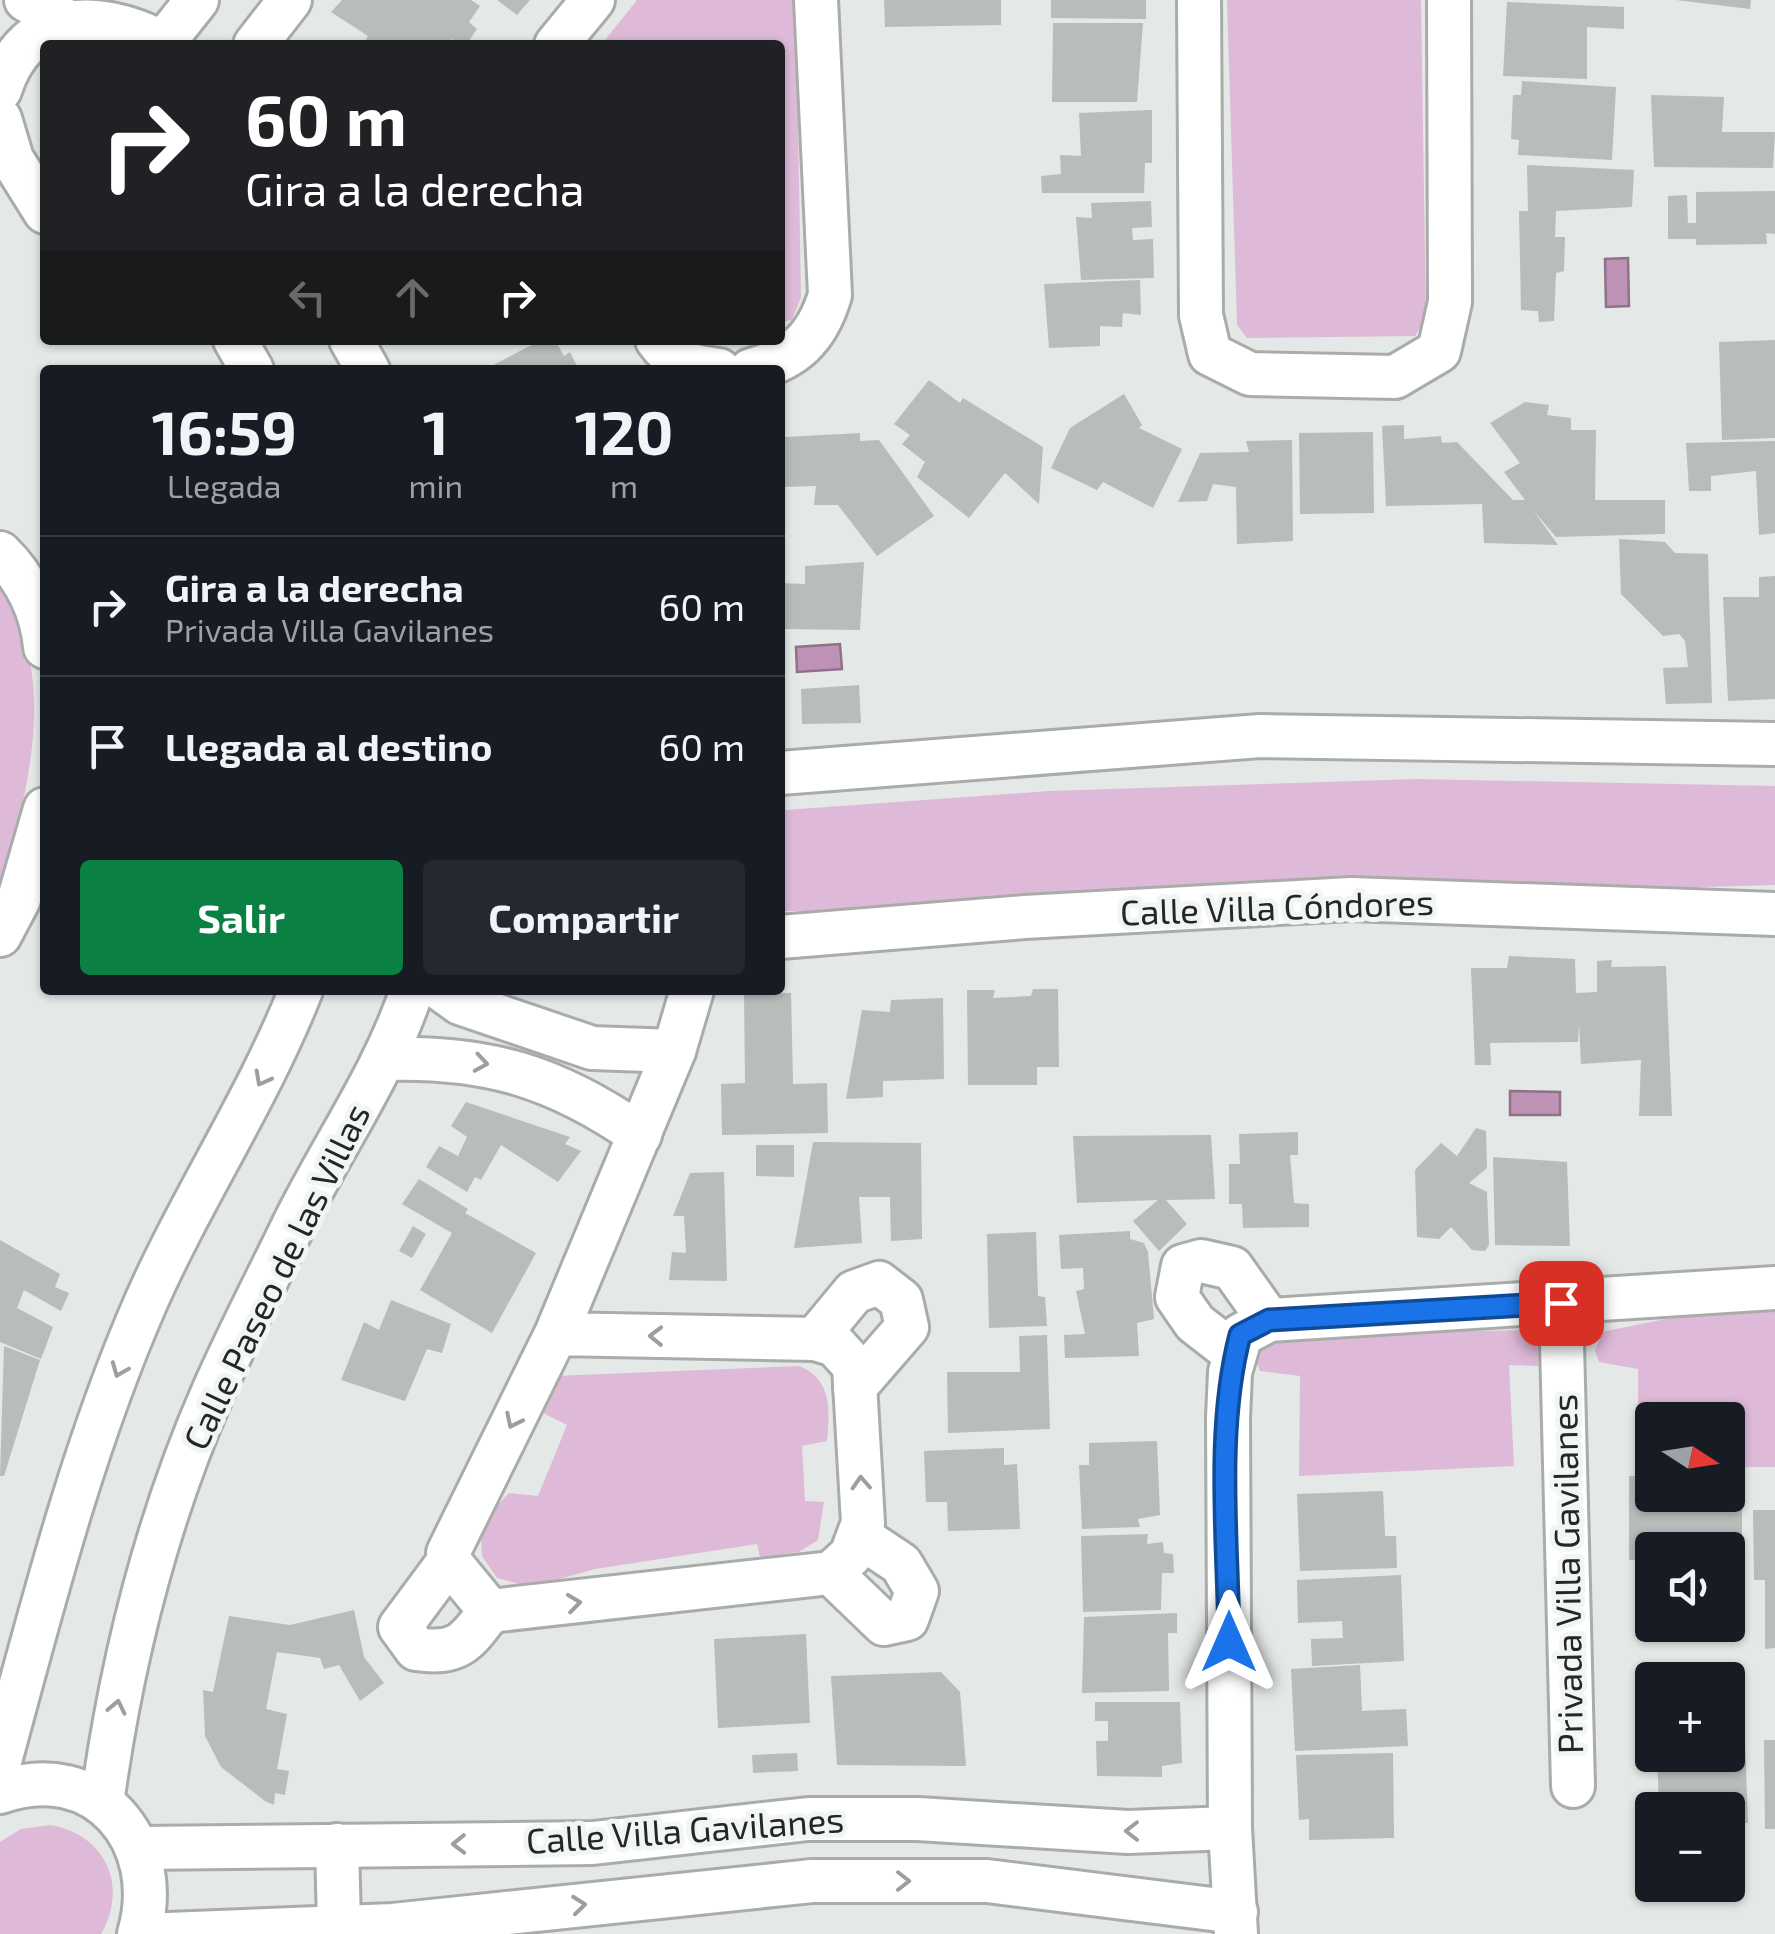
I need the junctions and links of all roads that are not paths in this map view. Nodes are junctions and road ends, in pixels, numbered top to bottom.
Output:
1 (26, 0) edge
2 (196, 0) edge
3 (290, 0) edge
4 (593, 0) edge
5 (816, 0) edge
6 (1198, 0) edge
7 (1449, 0) edge
8 (68, 21) junction
9 (155, 40) edge
10 (168, 40) edge
11 (259, 40) edge
12 (560, 40) edge
13 (0, 90) edge
14 (0, 119) edge
15 (40, 204) edge
16 (660, 345) edge
17 (690, 365) edge
18 (763, 365) edge
19 (0, 553) edge
20 (40, 615) edge
21 (1775, 744) edge
22 (785, 773) edge
23 (40, 826) edge
24 (1775, 914) edge
25 (0, 935) edge
26 (785, 937) edge
27 (299, 995) edge
28 (410, 995) edge
29 (449, 995) edge
30 (691, 995) edge
31 (558, 1037) junction
32 (674, 1052) junction
33 (384, 1060) junction
34 (544, 1079) junction
35 (640, 1135) junction
36 (1775, 1288) edge
37 (1561, 1303) junction
38 (1269, 1320) junction
39 (556, 1334) junction
40 (815, 1339) junction
41 (1235, 1354) junction
42 (855, 1387) junction
43 (859, 1536) junction
44 (449, 1561) junction
45 (831, 1573) junction
46 (490, 1611) junction
47 (0, 1761) edge
48 (1573, 1786) dead end
49 (0, 1792) edge
50 (102, 1803) junction
51 (808, 1819) junction
52 (1230, 1828) junction
53 (337, 1845) junction
54 (139, 1848) junction
55 (812, 1881) junction
56 (1236, 1923) edge
57 (339, 1924) junction
58 (139, 1934) edge
59 (168, 1934) edge

1 - 8 street
2 - 10 street
3 - 11 street
4 - 12 street
5 - 18 street
6 - 7 street
8 - 9 street
8 - 13 street
14 - 15 street
16 - 17 street
19 - 20 street
21 - 22 street
23 - 25 street
24 - 26 street, Calle Villa Cóndores
27 -> 47 street
28 - 33 street, Calle Paseo de las Villas
29 - 31 street
30 - 32 street
31 - 32 street
31 - 34 street
32 - 35 street
33 -> 34 street
50 -> 33 street, Calle Paseo de las Villas
34 - 35 street
35 - 39 street
36 - 37 street
37 - 38 street
37 - 48 street, Privada Villa Gavilanes
38 - 41 street
38 - 41 street
40 -> 39 street
39 -> 44 street
40 - 42 street
40 - 42 street
41 - 52 street
43 -> 42 street
43 - 45 street
43 - 45 street
44 - 46 street
44 - 46 street
46 -> 45 street
49 - 50 street
50 - 54 street
52 -> 51 street, Calle Villa Gavilanes
51 -> 53 street, Calle Villa Gavilanes
51 - 55 street
52 - 56 street
53 - 54 street, Calle Villa Gavilanes
53 - 57 street
54 - 58 street
55 -> 56 street, Calle Villa Gavilanes
57 -> 55 street, Calle Villa Gavilanes
57 - 59 street, Calle Villa Gavilanes

